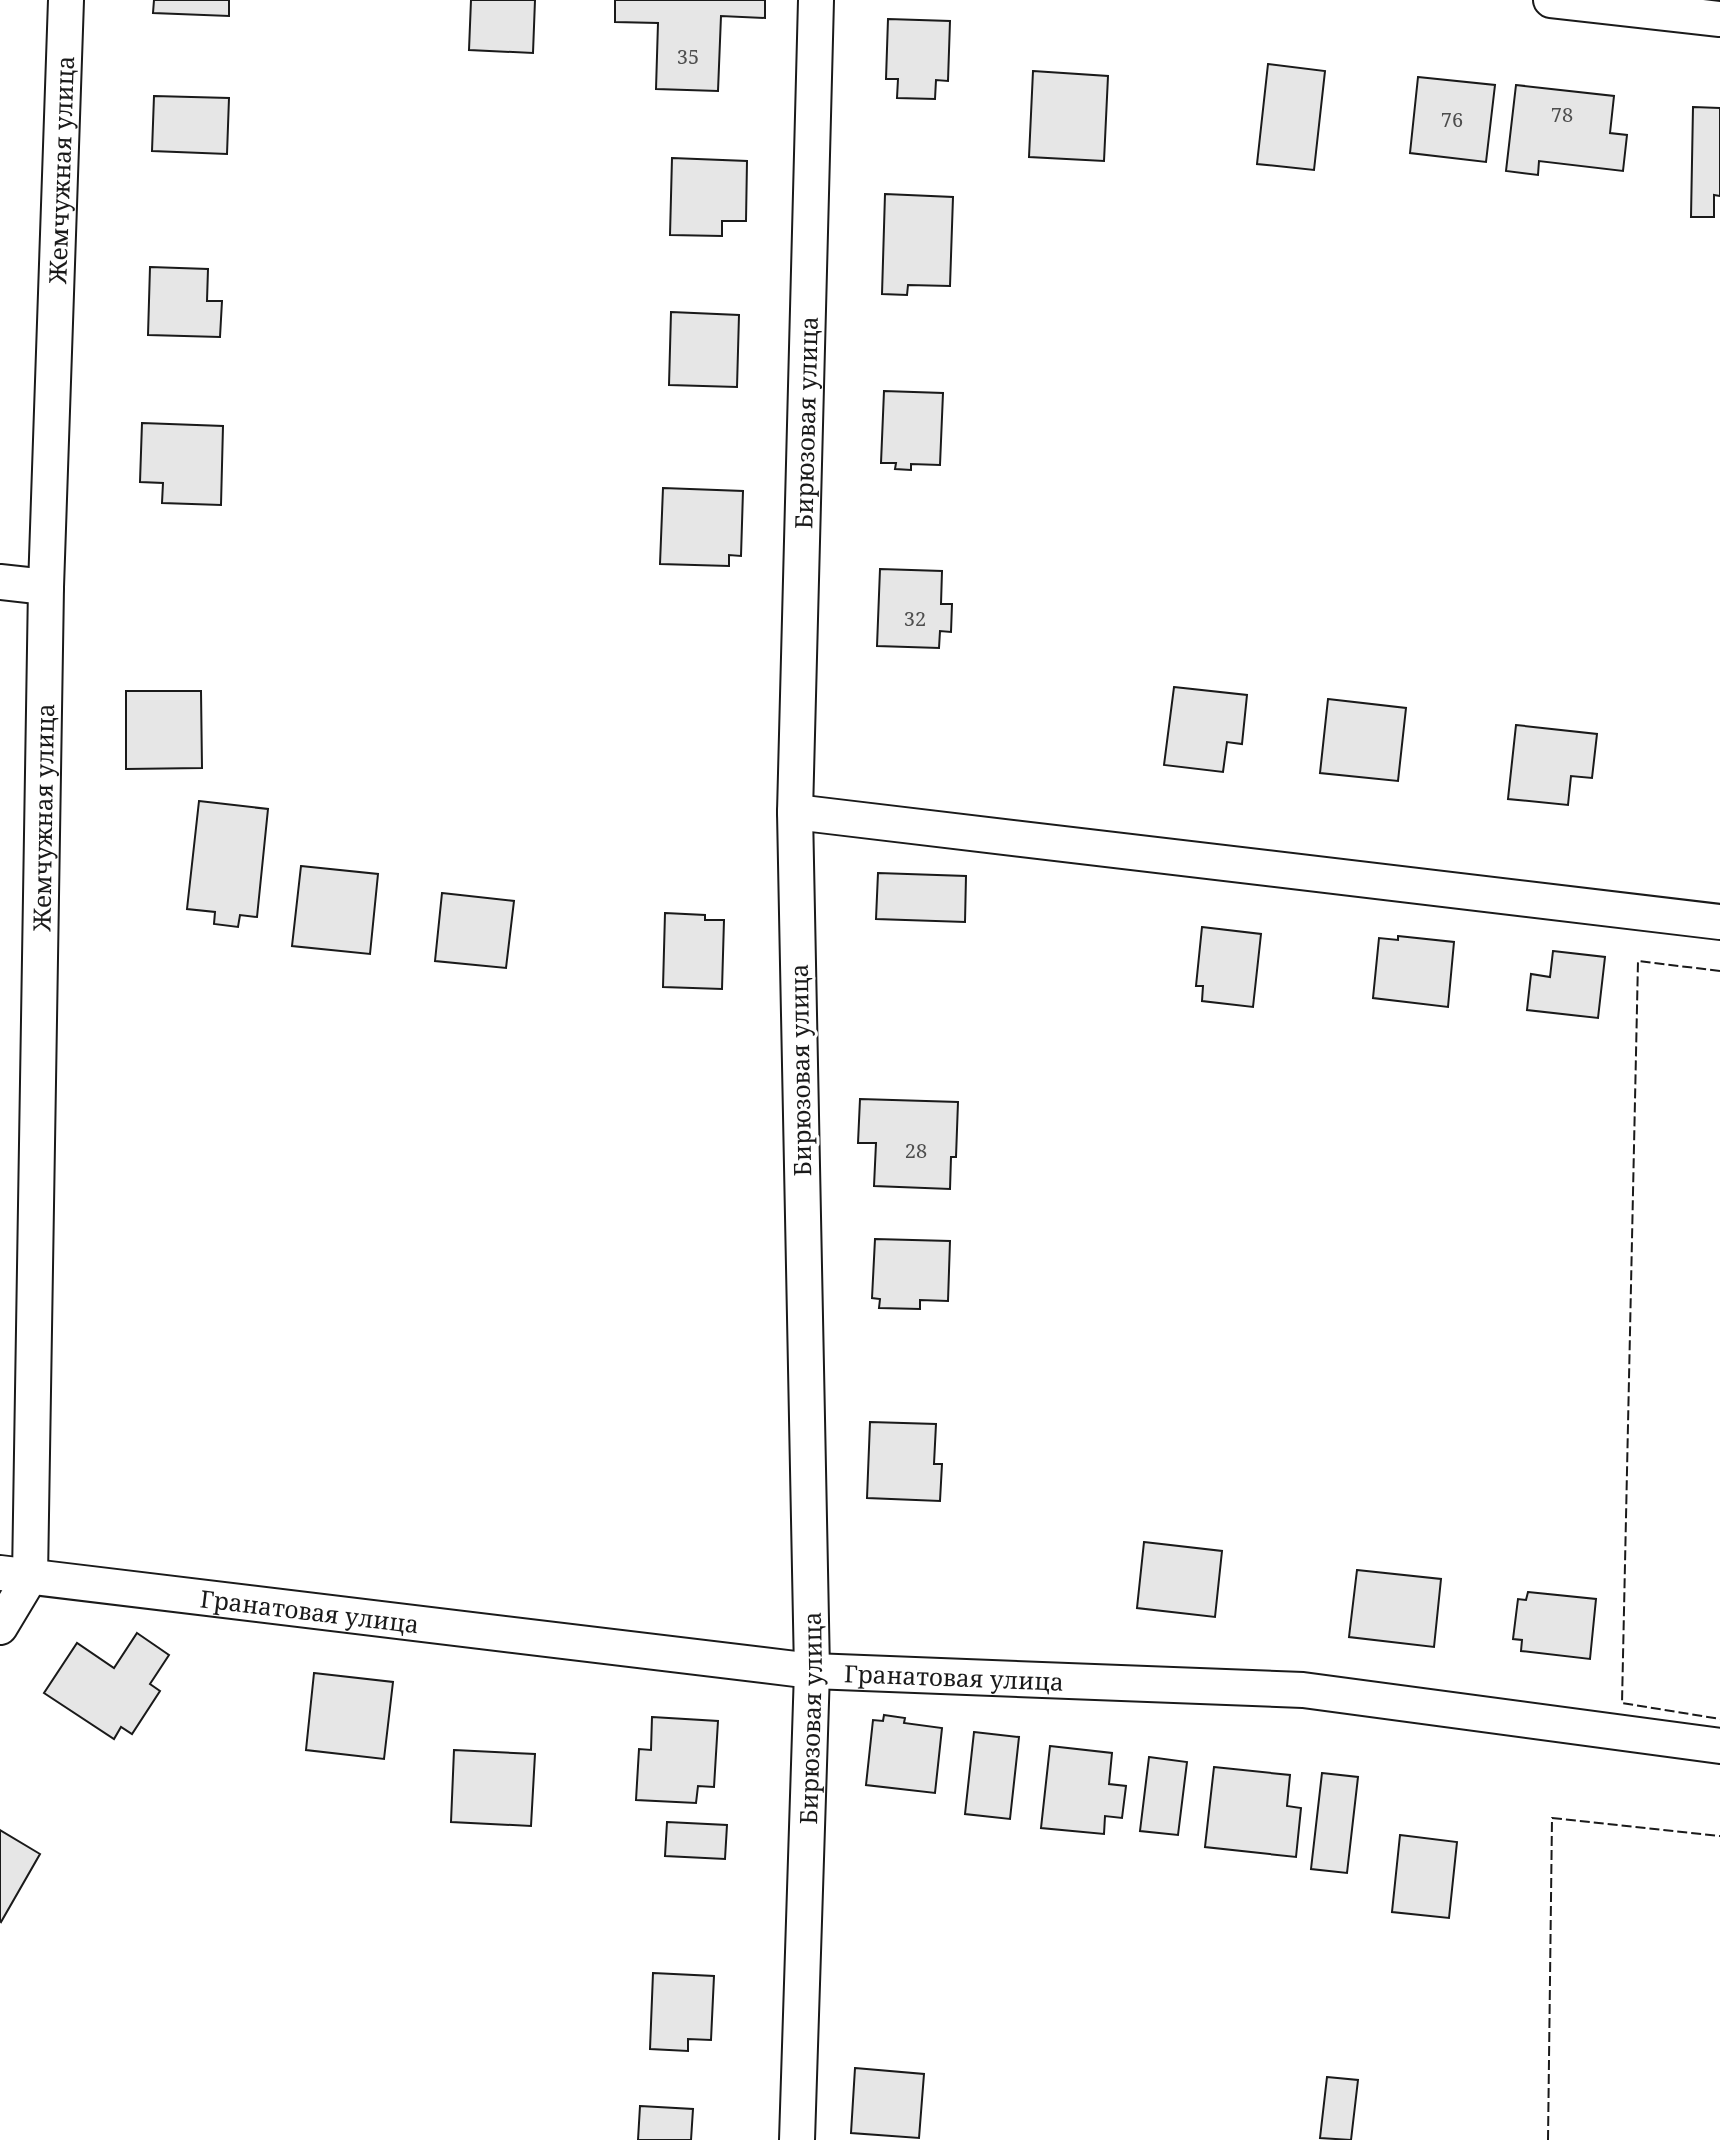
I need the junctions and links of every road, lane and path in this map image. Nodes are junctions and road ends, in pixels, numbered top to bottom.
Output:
1 (66, 0) edge
2 (816, 0) edge
3 (1551, 0) edge
4 (1720, 19) edge
5 (0, 582) edge
6 (46, 587) junction
7 (795, 812) junction
8 (1720, 922) edge
9 (15, 1575) edge
10 (0, 1627) edge
11 (812, 1671) junction
12 (1720, 1746) edge
13 (797, 2140) edge

1 - 6 street, Жемчужная улица
2 - 7 street, Бирюзовая улица
3 - 4 street
5 - 6 street
6 - 9 street, Жемчужная улица
7 - 8 street
7 - 11 street, Бирюзовая улица
9 - 10 street
9 - 11 street, Гранатовая улица
11 - 12 street, Гранатовая улица
11 - 13 street, Бирюзовая улица

